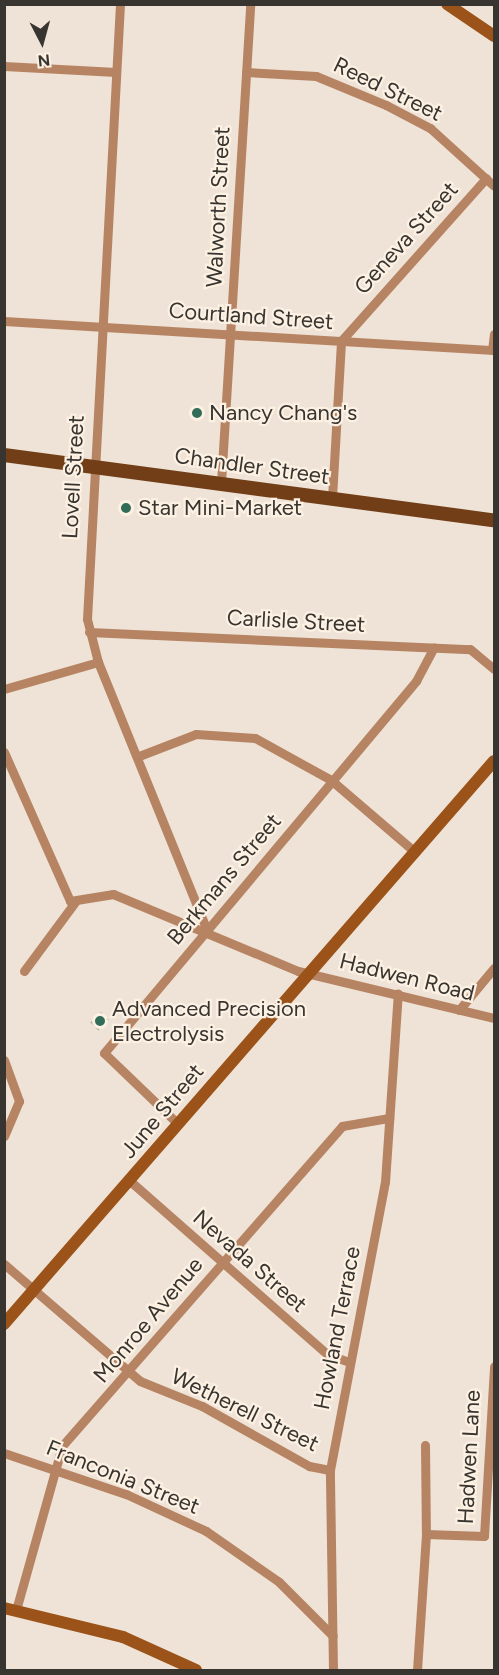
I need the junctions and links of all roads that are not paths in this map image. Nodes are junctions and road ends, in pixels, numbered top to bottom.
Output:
1 (120, 4) edge
2 (250, 4) edge
3 (447, 4) edge
4 (495, 36) edge
5 (4, 66) edge
6 (116, 72) junction
7 (246, 72) junction
8 (486, 178) junction
9 (495, 186) edge
10 (4, 321) edge
11 (101, 326) junction
12 (230, 334) junction
13 (495, 334) edge
14 (341, 341) junction
15 (493, 350) edge
16 (4, 455) edge
17 (93, 468) junction
18 (221, 483) junction
19 (332, 498) junction
20 (495, 520) edge
21 (89, 632) junction
22 (435, 647) junction
23 (98, 662) junction
24 (495, 669) edge
25 (4, 689) edge
26 (4, 752) edge
27 (139, 756) junction
28 (495, 761) edge
29 (331, 780) junction
30 (415, 852) junction
31 (75, 902) junction
32 (207, 930) junction
33 (495, 969) edge
34 (24, 971) dead end
35 (309, 973) junction
36 (398, 993) junction
37 (459, 1010) junction
38 (495, 1018) edge
39 (4, 1060) edge
40 (388, 1118) junction
41 (177, 1123) junction
42 (4, 1136) edge
43 (130, 1181) junction
44 (222, 1262) junction
45 (4, 1264) edge
46 (34, 1289) junction
47 (4, 1324) edge
48 (495, 1355) edge
49 (349, 1362) junction
50 (494, 1366) edge
51 (131, 1372) junction
52 (426, 1445) dead end
53 (4, 1453) edge
54 (56, 1469) junction
55 (330, 1470) junction
56 (426, 1534) junction
57 (10, 1609) edge
58 (333, 1636) junction
59 (196, 1671) edge
60 (333, 1671) edge
61 (417, 1671) edge

1 - 6 street, Lovell Street
2 - 7 street, Walworth Street
3 - 4 street
5 - 6 street
6 - 11 street, Lovell Street
7 - 8 street, Reed Street
7 - 12 street, Walworth Street
8 - 9 street, Reed Street
8 - 14 street, Geneva Street
10 - 11 street, Courtland Street
11 - 12 street, Courtland Street
11 - 17 street, Lovell Street
12 - 14 street, Courtland Street
12 - 18 street, Walworth Street
13 - 15 street
14 - 15 street, Courtland Street
14 - 19 street
16 - 17 main road, Chandler Street
17 - 18 main road, Chandler Street
17 - 21 street, Lovell Street
18 - 19 main road, Chandler Street
19 - 20 main road, Chandler Street
21 - 22 street, Carlisle Street
21 - 23 street, Lovell Street
22 - 24 street, Carlisle Street
22 - 29 street, Berkmans Street
23 - 25 street
23 - 27 street, Lovell Street
26 - 31 street
27 - 29 street
27 - 32 street, Lovell Street
28 - 30 street, June Street
29 - 30 street
29 - 32 street, Berkmans Street
30 - 35 street, June Street
31 - 32 street, Hadwen Road
31 - 34 street
32 - 35 street, Hadwen Road
32 - 41 street, Berkmans Street
33 - 37 street
35 - 36 street, Hadwen Road
35 - 41 street, June Street
36 - 37 street, Hadwen Road
36 - 40 street, Howland Terrace
37 - 38 street, Hadwen Road
39 - 42 street
40 - 44 street, Monroe Avenue
40 - 49 street, Howland Terrace
41 - 43 street, June Street
43 - 44 street, Nevada Street
43 - 46 street, June Street
44 - 49 street, Nevada Street
44 - 51 street, Monroe Avenue
45 - 46 street, Wetherell Street
46 - 47 street, June Street
46 - 51 street, Wetherell Street
48 - 50 street
49 - 55 street, Howland Terrace
50 - 56 street, Hadwen Lane
51 - 54 street, Monroe Avenue
51 - 55 street, Wetherell Street
52 - 56 street
53 - 54 street, Franconia Street
54 - 57 street, Monroe Avenue
54 - 58 street, Franconia Street
55 - 58 street, Howland Terrace
56 - 61 street, Hadwen Lane
57 - 59 street
58 - 60 street, Howland Terrace

